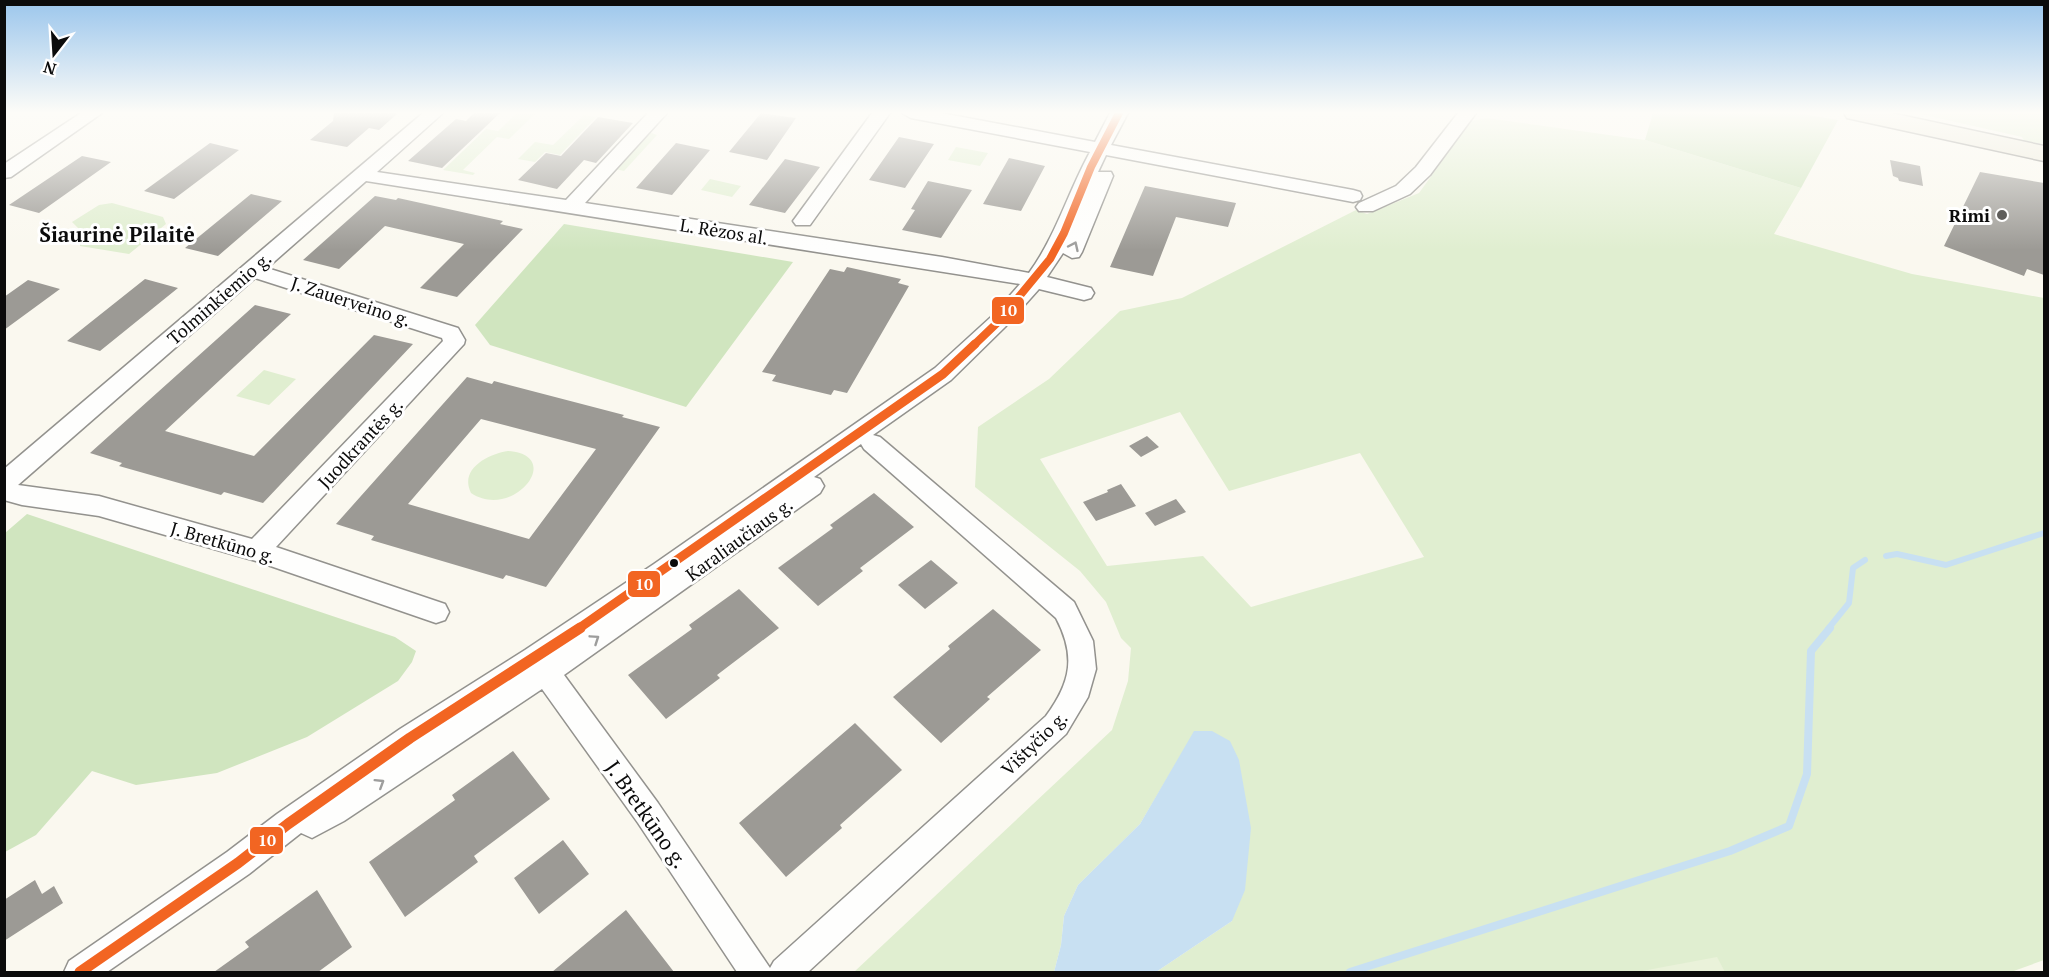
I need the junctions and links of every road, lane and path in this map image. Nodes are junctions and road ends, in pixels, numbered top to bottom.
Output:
1 (25, 159) edge
2 (381, 159) edge
3 (616, 159) edge
4 (848, 159) edge
5 (1105, 159) edge
6 (1147, 159) edge
7 (1432, 159) edge
8 (4, 173) edge
9 (362, 175) junction
10 (570, 208) junction
11 (803, 221) dead end
12 (252, 270) junction
13 (1043, 283) junction
14 (1084, 293) dead end
15 (450, 333) joint
16 (872, 443) junction
17 (4, 483) edge
18 (4, 490) edge
19 (257, 551) junction
20 (436, 612) dead end
21 (541, 665) junction
22 (80, 972) edge
23 (756, 972) edge
24 (785, 972) edge

1 - 8 street
2 - 9 street, Tolminkiemio g.
3 - 10 street
4 - 11 street
5 - 13 street, Karaliaučiaus g.
6 - 7 street
9 - 10 street, L. Rėzos al.
9 - 12 street, Tolminkiemio g.
10 - 13 street, L. Rėzos al.
12 - 15 street, J. Zauerveino g.
12 - 17 street, Tolminkiemio g.
13 - 14 street, L. Rėzos al.
13 - 16 street, Karaliaučiaus g.
13 - 21 street, Karaliaučiaus g.
15 - 19 street, Juodkrantės g.
21 -> 16 street, Karaliaučiaus g.
16 - 24 street, Vištyčio g.
18 - 19 street, J. Bretkūno g.
19 - 20 street, J. Bretkūno g.
21 - 22 street, Karaliaučiaus g.
21 - 23 street, J. Bretkūno g.

